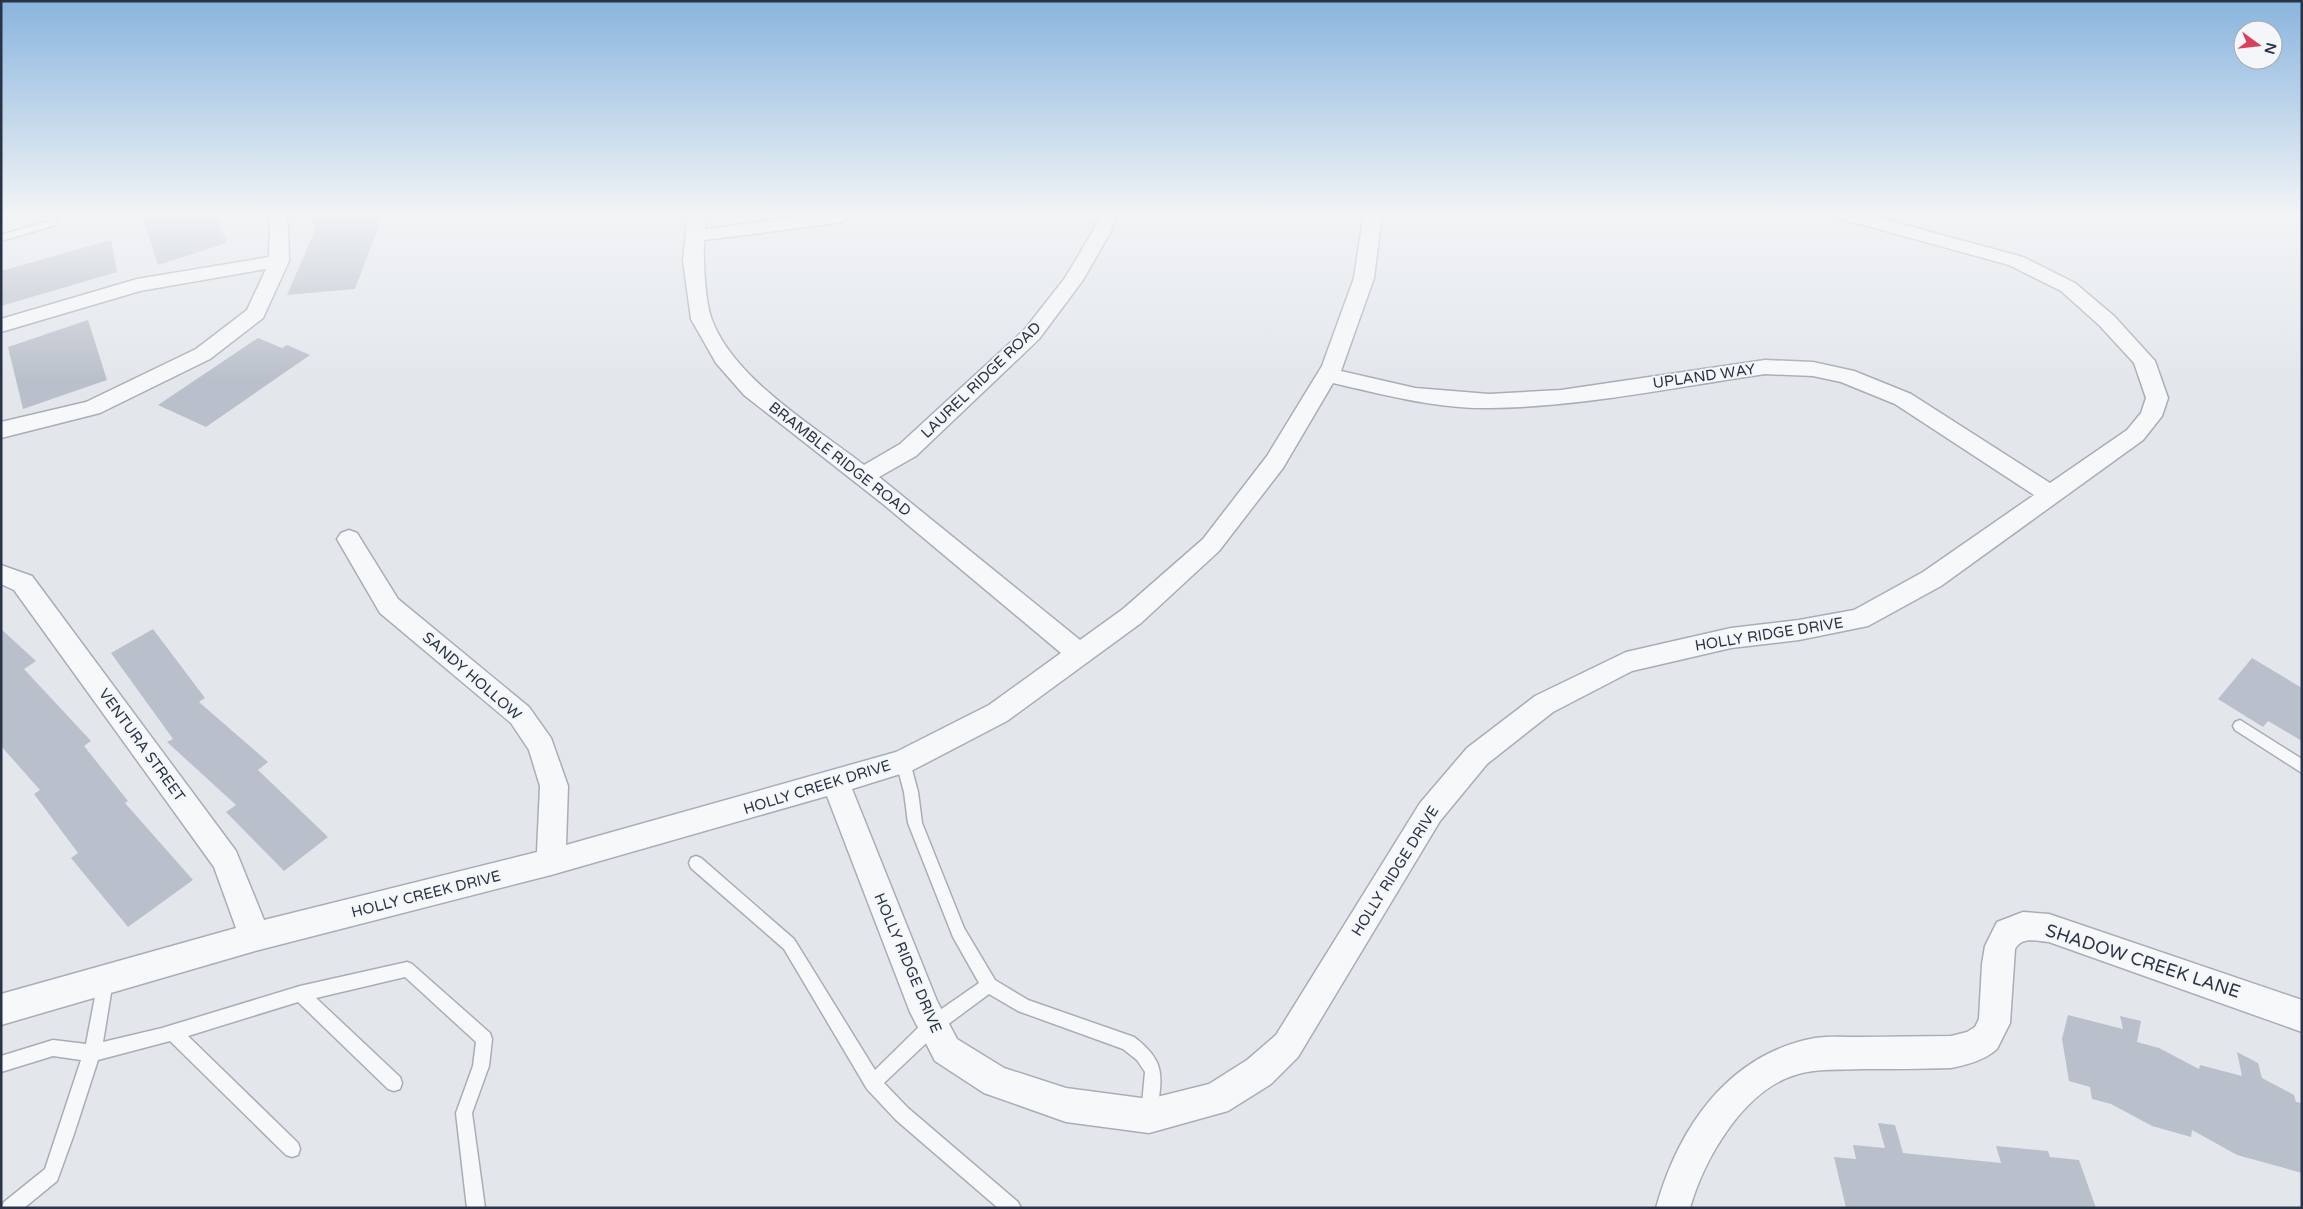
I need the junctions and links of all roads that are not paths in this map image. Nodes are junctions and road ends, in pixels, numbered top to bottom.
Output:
1 (235, 268) edge
2 (276, 268) edge
3 (695, 268) edge
4 (1080, 268) edge
5 (1365, 268) edge
6 (2029, 268) edge
7 (1, 326) edge
8 (1328, 375) junction
9 (1, 430) edge
10 (863, 476) junction
11 (2051, 494) junction
12 (348, 538) dead end
13 (1, 574) edge
14 (1080, 654) junction
15 (2240, 726) dead end
16 (903, 762) junction
17 (2302, 767) edge
18 (836, 782) junction
19 (551, 862) junction
20 (696, 863) dead end
21 (255, 937) junction
22 (105, 981) junction
23 (989, 985) junction
24 (300, 994) junction
25 (1, 1010) edge
26 (2302, 1016) edge
27 (933, 1025) junction
28 (172, 1032) junction
29 (92, 1053) junction
30 (1, 1064) edge
31 (394, 1083) dead end
32 (873, 1083) junction
33 (1148, 1116) junction
34 (292, 1149) dead end
35 (10, 1208) edge
36 (476, 1208) edge
37 (1012, 1208) edge
38 (1674, 1208) edge

1 - 7 street
2 - 9 street
3 - 10 street, BRAMBLE RIDGE ROAD
4 - 10 street, LAUREL RIDGE ROAD
5 - 8 street, HOLLY CREEK DRIVE
6 - 11 street, HOLLY RIDGE DRIVE
8 - 11 street, UPLAND WAY
8 - 14 street, HOLLY CREEK DRIVE
10 - 14 street, BRAMBLE RIDGE ROAD
11 - 33 street, HOLLY RIDGE DRIVE
12 - 19 street, SANDY HOLLOW
13 - 21 street, VENTURA STREET
14 - 16 street, HOLLY CREEK DRIVE
15 - 17 lane
16 - 18 street, HOLLY CREEK DRIVE
16 - 23 lane
18 - 19 street, HOLLY CREEK DRIVE
18 - 27 street, HOLLY RIDGE DRIVE
19 - 21 street, HOLLY CREEK DRIVE
20 - 32 lane
21 - 22 street, HOLLY CREEK DRIVE
22 - 25 street, HOLLY CREEK DRIVE
22 - 29 lane
23 - 27 lane
23 - 33 lane
24 - 28 lane
24 - 31 lane
24 - 36 lane
26 - 38 street, SHADOW CREEK LANE
27 - 32 lane
27 - 33 street, HOLLY RIDGE DRIVE
28 - 29 lane
28 - 34 lane
29 - 30 lane
29 - 35 lane
32 - 37 lane

